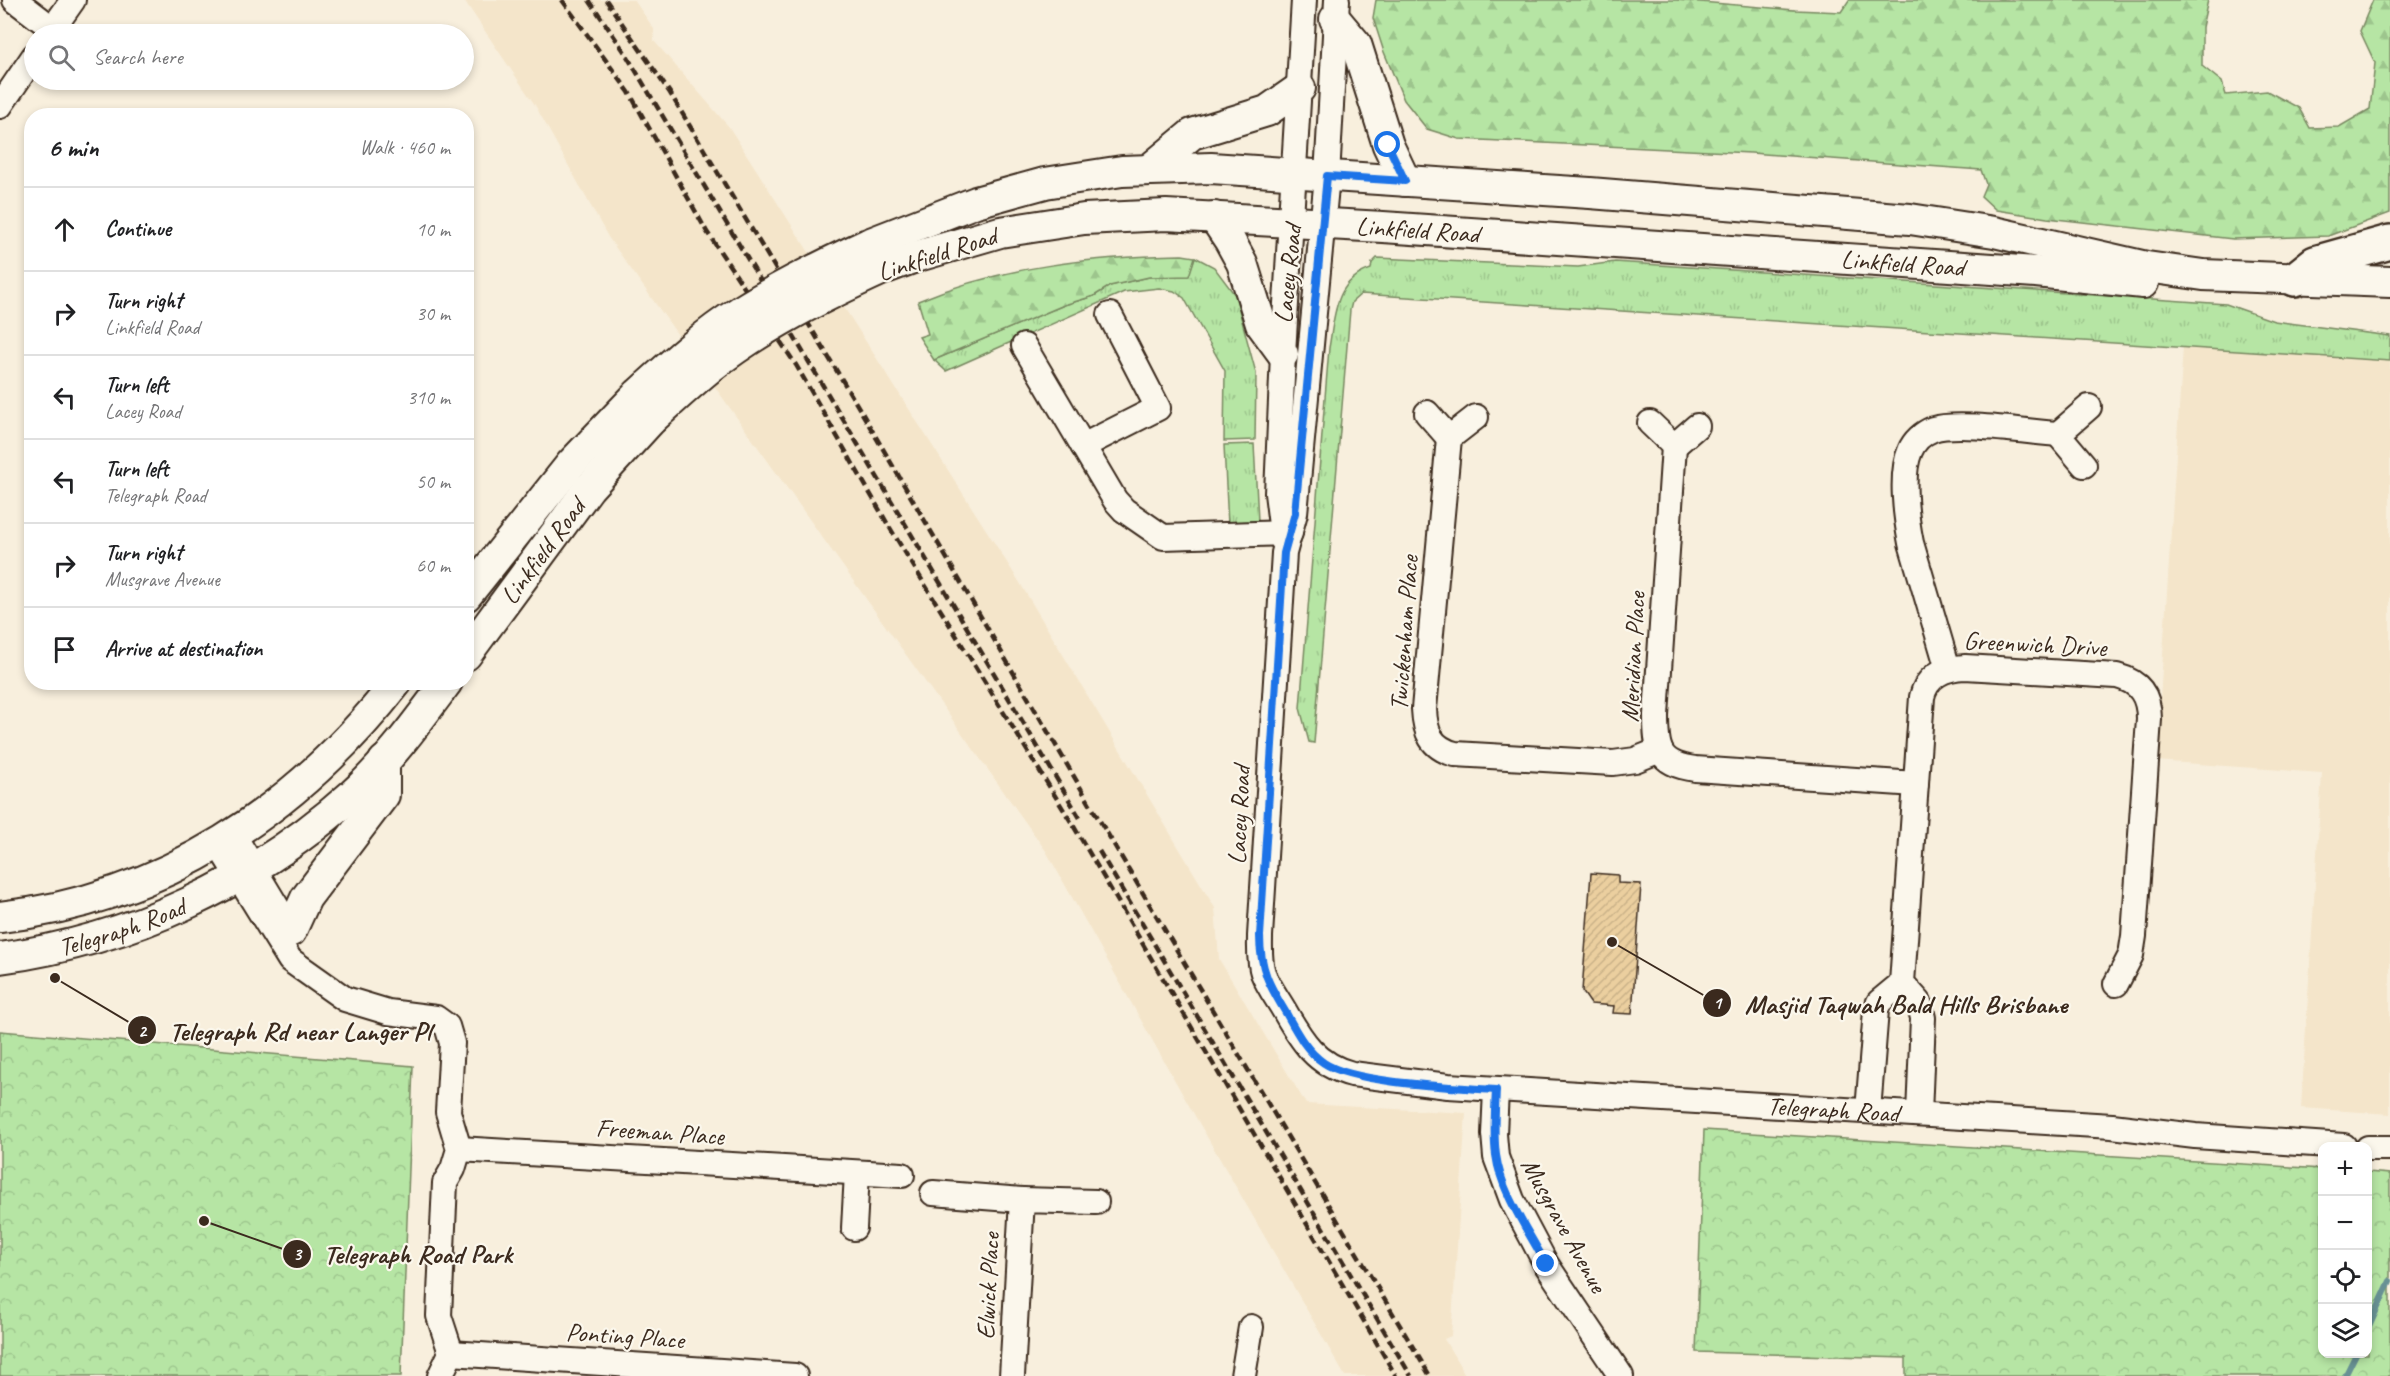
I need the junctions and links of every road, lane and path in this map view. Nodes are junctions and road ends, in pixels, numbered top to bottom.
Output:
1 (15, 0) edge
2 (73, 0) edge
3 (1304, 0) edge
4 (1336, 9) edge
5 (42, 24) edge
6 (56, 24) edge
7 (24, 71) edge
8 (1300, 88) junction
9 (0, 106) edge
10 (1151, 168) junction
11 (1294, 174) junction
12 (1327, 176) junction
13 (1405, 181) junction
14 (1214, 217) junction
15 (1291, 223) junction
16 (1322, 224) junction
17 (2390, 242) edge
18 (876, 257) junction
19 (2295, 279) junction
20 (2390, 282) edge
21 (2390, 300) edge
22 (1110, 315) dead end
23 (1024, 346) dead end
24 (1283, 354) junction
25 (645, 406) junction
26 (2089, 407) dead end
27 (1427, 412) dead end
28 (1476, 417) dead end
29 (1650, 423) dead end
30 (1697, 426) dead end
31 (2058, 434) junction
32 (1449, 438) junction
33 (1083, 446) junction
34 (1674, 446) junction
35 (2084, 465) dead end
36 (1285, 540) junction
37 (474, 586) edge
38 (474, 644) edge
39 (1948, 669) junction
40 (390, 690) edge
41 (441, 690) edge
42 (1660, 750) junction
43 (384, 761) junction
44 (1916, 784) junction
45 (226, 840) junction
46 (246, 874) junction
47 (0, 917) edge
48 (291, 931) junction
49 (0, 958) edge
50 (309, 973) junction
51 (1902, 983) junction
52 (2116, 984) dead end
53 (1323, 1063) joint
54 (1496, 1090) junction
55 (1868, 1111) junction
56 (1919, 1114) junction
57 (2318, 1144) edge
58 (2372, 1148) edge
59 (2390, 1148) edge
60 (459, 1149) junction
61 (857, 1173) junction
62 (902, 1175) dead end
63 (933, 1193) dead end
64 (1022, 1200) junction
65 (1096, 1202) dead end
66 (854, 1228) dead end
67 (1251, 1327) dead end
68 (451, 1353) junction
69 (440, 1376) edge
70 (795, 1376) edge
71 (1012, 1376) edge
72 (1243, 1376) edge
73 (1621, 1376) edge

1 - 5 street
2 - 6 street
3 - 8 street, Lacey Road
4 - 12 street, Lacey Road
4 - 13 main road
7 - 9 street
8 - 10 main road
8 - 11 street, Lacey Road
10 - 11 main road, Linkfield Road
10 - 18 main road, Linkfield Road
11 - 12 main road, Linkfield Road
11 - 15 street, Lacey Road
12 - 13 main road, Linkfield Road
12 - 16 street, Lacey Road
13 - 19 main road, Linkfield Road
14 - 15 main road, Linkfield Road
14 - 18 main road, Linkfield Road
14 - 24 main road
15 - 16 main road, Linkfield Road
15 - 24 street, Lacey Road
16 - 21 main road, Linkfield Road
16 - 36 street, Lacey Road
17 - 19 highway
18 - 25 main road, Linkfield Road, bridge
19 - 20 main road, Linkfield Road
22 - 33 street
23 - 33 street
24 - 36 street, Lacey Road
25 - 37 main road, Linkfield Road
25 - 38 main road, Linkfield Road
26 - 31 street
27 - 32 street
28 - 32 street
29 - 34 street
30 - 34 street
31 - 35 street
31 - 39 street
32 - 42 street, Twickenham Place
33 - 36 street
34 - 42 street, Meridian Place
36 - 53 street, Lacey Road
39 - 44 street, Greenwich Drive
39 - 52 street, Greenwich Drive
40 - 45 main road
41 - 43 main road
42 - 44 street, Meridian Place
43 - 46 main road
43 - 48 main road
44 - 51 street, Greenwich Drive
45 - 46 street
45 - 47 main road, Telegraph Road
46 - 48 street
46 - 49 main road, Telegraph Road
46 - 50 street
48 - 50 street
50 - 60 street
51 - 55 street
51 - 56 street
53 - 54 street, Telegraph Road
54 - 55 street, Telegraph Road
54 - 73 street, Musgrave Avenue
55 - 56 street, Telegraph Road
56 - 57 street, Telegraph Road
58 - 59 street
60 - 61 street, Freeman Place
60 - 68 street
61 - 62 street, Freeman Place
61 - 66 street
63 - 64 street, Elwick Place
64 - 65 street, Elwick Place
64 - 71 street, Elwick Place
67 - 72 street
68 - 69 street
68 - 70 street, Ponting Place

